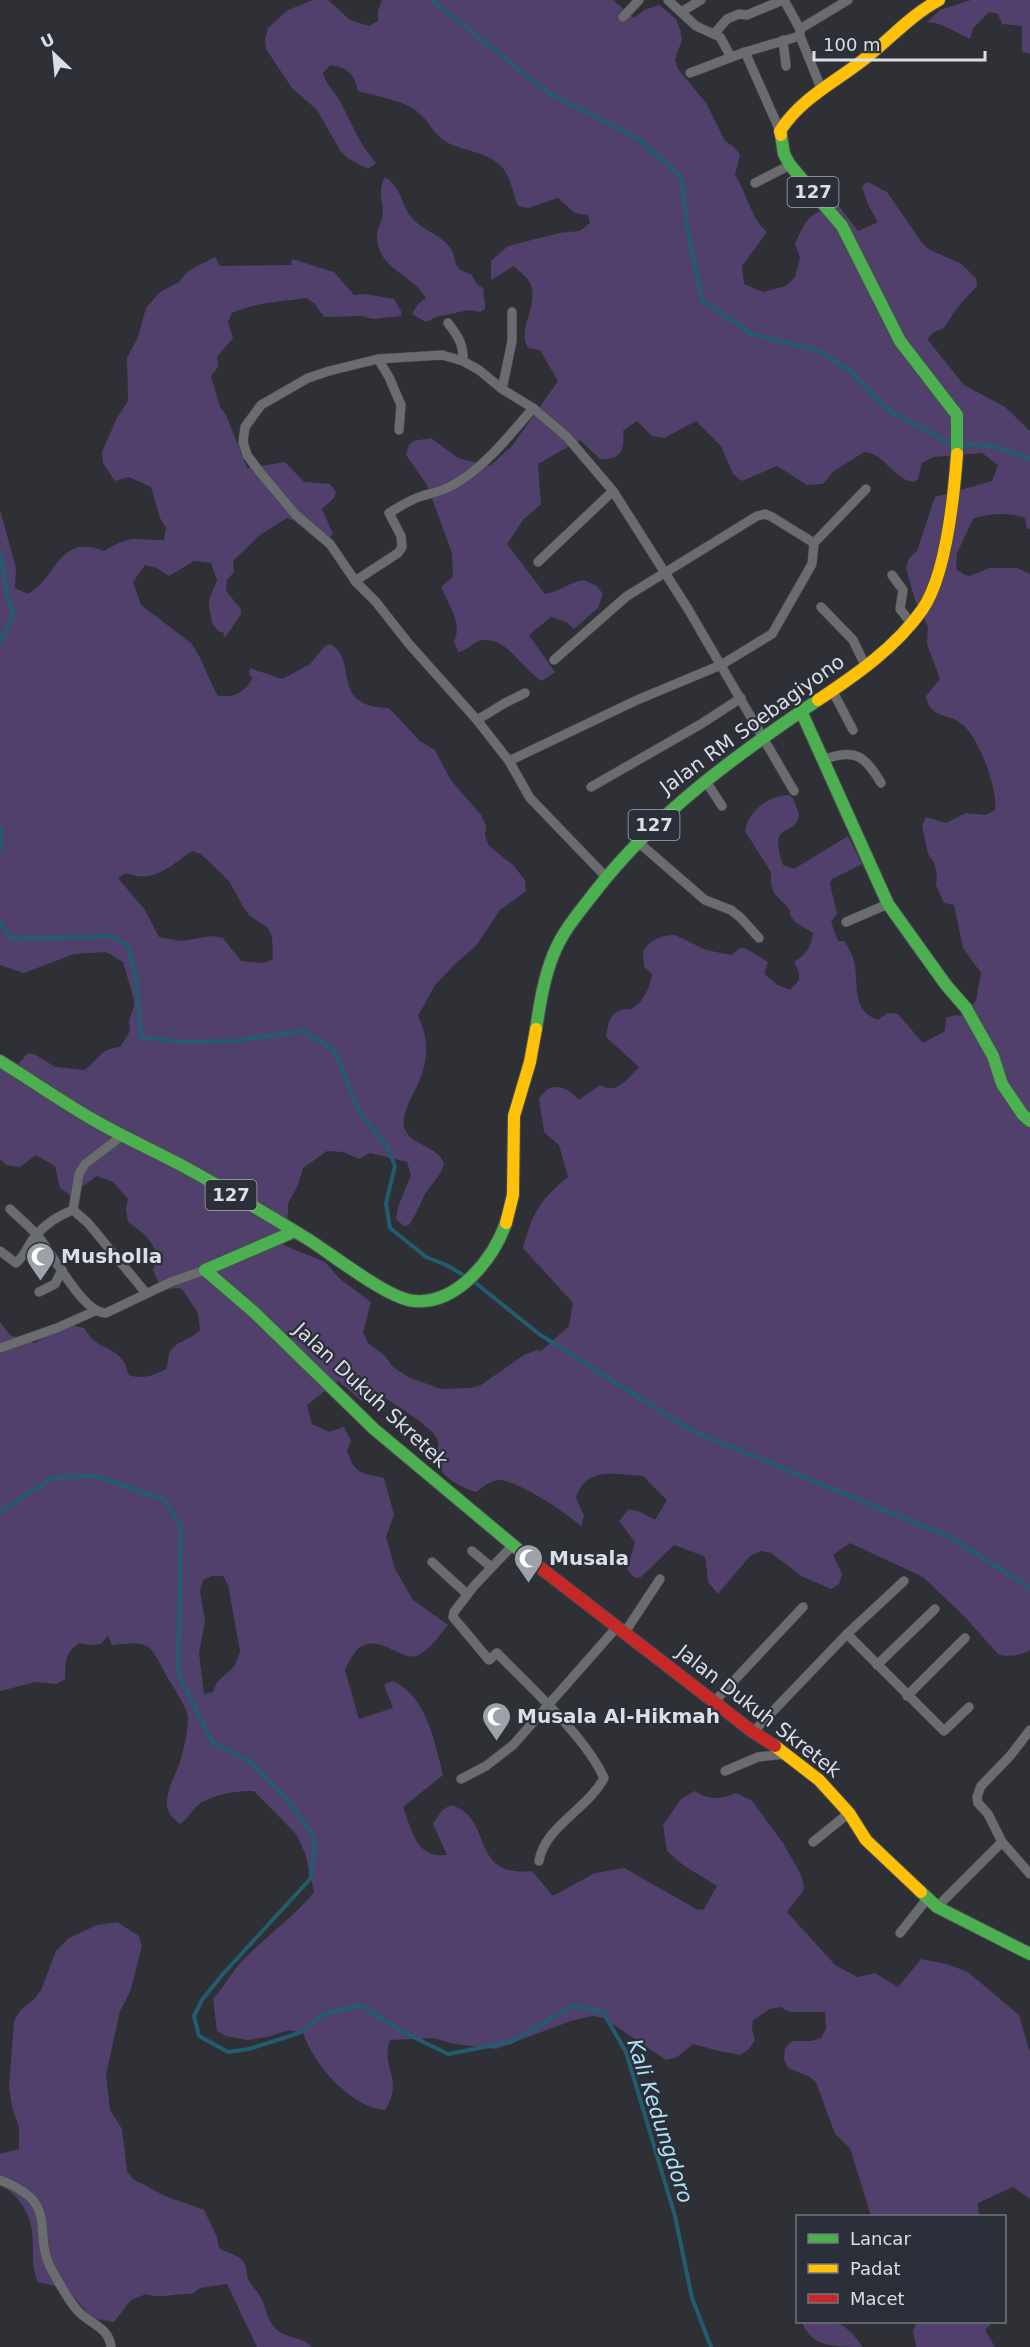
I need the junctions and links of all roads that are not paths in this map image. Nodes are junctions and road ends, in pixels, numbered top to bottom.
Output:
1 (639, 0) edge
2 (669, 0) edge
3 (701, 0) edge
4 (784, 0) edge
5 (848, 0) edge
6 (939, 0) edge
7 (681, 12) junction
8 (623, 17) dead end
9 (800, 32) junction
10 (714, 34) junction
11 (783, 40) junction
12 (745, 52) junction
13 (731, 57) junction
14 (786, 66) dead end
15 (690, 73) dead end
16 (821, 88) junction
17 (780, 131) junction
18 (790, 165) junction
19 (755, 183) dead end
20 (512, 312) dead end
21 (448, 323) dead end
22 (378, 359) junction
23 (463, 361) junction
24 (502, 389) junction
25 (533, 408) junction
26 (399, 430) dead end
27 (866, 489) dead end
28 (613, 491) junction
29 (814, 543) junction
30 (538, 562) dead end
31 (665, 573) junction
32 (892, 575) dead end
33 (355, 581) junction
34 (821, 607) dead end
35 (911, 623) junction
36 (555, 660) dead end
37 (721, 665) junction
38 (865, 665) junction
39 (832, 690) junction
40 (525, 693) dead end
41 (741, 698) junction
42 (801, 711) junction
43 (477, 720) junction
44 (853, 730) dead end
45 (764, 736) junction
46 (823, 760) junction
47 (509, 761) junction
48 (705, 780) junction
49 (881, 783) dead end
50 (591, 787) dead end
51 (794, 791) dead end
52 (722, 806) dead end
53 (638, 842) junction
54 (607, 878) junction
55 (888, 904) junction
56 (846, 922) dead end
57 (759, 938) dead end
58 (0, 1061) edge
59 (1030, 1121) edge
60 (123, 1135) junction
61 (10, 1209) dead end
62 (73, 1210) junction
63 (293, 1232) junction
64 (37, 1234) junction
65 (0, 1251) edge
66 (62, 1270) junction
67 (205, 1270) junction
68 (39, 1292) dead end
69 (146, 1293) junction
70 (95, 1311) junction
71 (0, 1348) edge
72 (512, 1546) junction
73 (472, 1551) dead end
74 (432, 1562) dead end
75 (491, 1567) junction
76 (660, 1579) dead end
77 (904, 1581) dead end
78 (467, 1594) junction
79 (803, 1607) dead end
80 (935, 1609) dead end
81 (621, 1630) junction
82 (847, 1634) junction
83 (965, 1638) dead end
84 (877, 1665) junction
85 (907, 1696) junction
86 (714, 1702) junction
87 (547, 1705) junction
88 (969, 1707) dead end
89 (1030, 1730) edge
90 (753, 1732) junction
91 (787, 1754) junction
92 (725, 1771) dead end
93 (461, 1779) dead end
94 (849, 1814) junction
95 (813, 1842) dead end
96 (1002, 1842) junction
97 (539, 1861) dead end
98 (1030, 1874) edge
99 (932, 1903) junction
100 (900, 1933) dead end
101 (1030, 1954) edge
102 (0, 2180) edge
103 (111, 2347) edge

1 - 8 street
2 - 7 street
3 - 7 street
4 - 9 street
4 - 10 street
5 - 9 street
6 - 16 main road
7 - 10 street
9 - 11 street
9 - 16 street
10 - 13 street
11 - 12 street
11 - 14 street
12 - 13 street
12 - 17 street
13 - 15 street
16 - 17 main road
17 - 18 main road, 127
18 - 19 street
18 - 35 main road, Jalan RM Soebagiyono / 127
20 - 24 street
21 - 23 street
22 - 23 street
22 - 26 street
22 - 33 street
23 - 24 street
24 - 25 street
25 - 28 street
25 - 33 street
27 - 29 street
28 - 30 street
28 - 31 street
29 - 31 street
29 - 37 street
31 - 36 street
31 - 37 street
32 - 35 street
33 - 43 street
34 - 38 street
35 - 38 main road, Jalan RM Soebagiyono / 127
37 - 41 street
37 - 47 street
38 - 39 main road, Jalan RM Soebagiyono / 127
39 - 42 main road, Jalan RM Soebagiyono / 127
39 - 44 street
40 - 43 street
41 - 45 street
41 - 50 street
42 - 45 main road, Jalan RM Soebagiyono / 127
42 - 46 main road
43 - 47 street
45 - 48 main road, Jalan RM Soebagiyono / 127
45 - 51 street
46 - 49 street
46 - 55 main road
47 - 54 street
48 - 52 street
48 - 53 main road, Jalan RM Soebagiyono / 127
53 - 54 main road, Jalan RM Soebagiyono / 127
53 - 57 street
54 - 63 main road, Jalan RM Soebagiyono / 127
55 - 56 street
55 - 59 main road
58 - 60 main road, Jalan RM Soebagiyono / 127
60 - 62 street
60 - 63 main road, Jalan RM Soebagiyono / 127
61 - 64 street
62 - 64 street
62 - 69 street
63 - 67 main road
64 - 65 street
64 - 66 street
66 - 68 street
66 - 70 street
67 - 69 street
67 - 72 main road, Jalan Dukuh Skretek
69 - 70 street
70 - 71 street
72 - 75 street
72 - 81 main road, Jalan Dukuh Skretek
73 - 75 street
74 - 78 street
75 - 78 street
76 - 81 street
77 - 82 street
78 - 87 street
79 - 86 street
80 - 84 street
81 - 86 main road, Jalan Dukuh Skretek
81 - 87 street
82 - 84 street
82 - 90 street
83 - 85 street
84 - 85 street
85 - 88 street
86 - 90 main road, Jalan Dukuh Skretek
87 - 93 street
87 - 97 street
89 - 96 street
90 - 91 main road, Jalan Dukuh Skretek
91 - 92 street
91 - 94 main road, Jalan Dukuh Skretek
94 - 95 street
94 - 99 main road, Jalan Dukuh Skretek
96 - 98 street
96 - 99 street
99 - 100 street
99 - 101 main road, Jalan Dukuh Skretek
102 - 103 street

